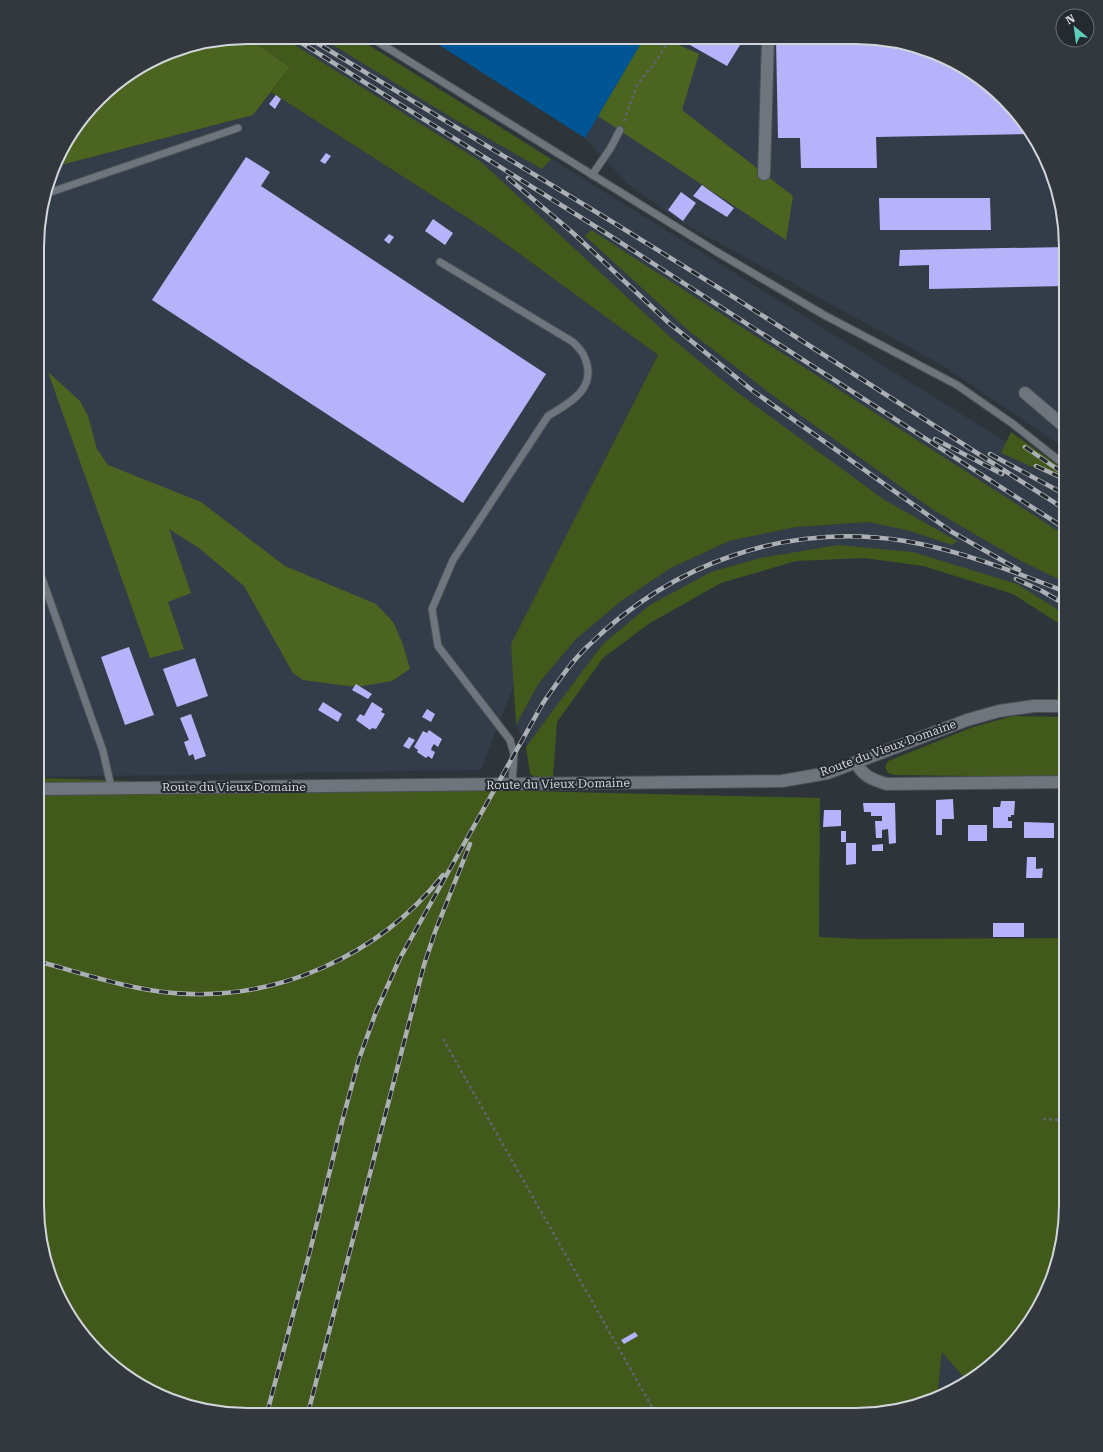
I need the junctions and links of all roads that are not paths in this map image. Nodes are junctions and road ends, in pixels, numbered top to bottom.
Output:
1 (381, 44) edge
2 (768, 44) edge
3 (238, 128) dead end
4 (620, 130) road end
5 (764, 174) dead end
6 (592, 175) junction
7 (52, 192) edge
8 (440, 262) dead end
9 (1025, 393) dead end
10 (1059, 422) edge
11 (1059, 460) edge
12 (44, 585) edge
13 (1059, 706) edge
14 (856, 762) junction
15 (1059, 782) edge
16 (512, 785) junction
17 (110, 788) junction
18 (44, 789) edge

1 - 6 lane
2 - 5 street
3 - 7 lane
4 - 6 lane
6 - 11 lane
8 - 16 lane
9 - 10 street
12 - 17 lane
13 - 14 street, Route du Vieux Domaine
14 - 15 street
14 - 16 street, Route du Vieux Domaine
16 - 17 street, Route du Vieux Domaine
17 - 18 street, Route du Vieux Domaine

